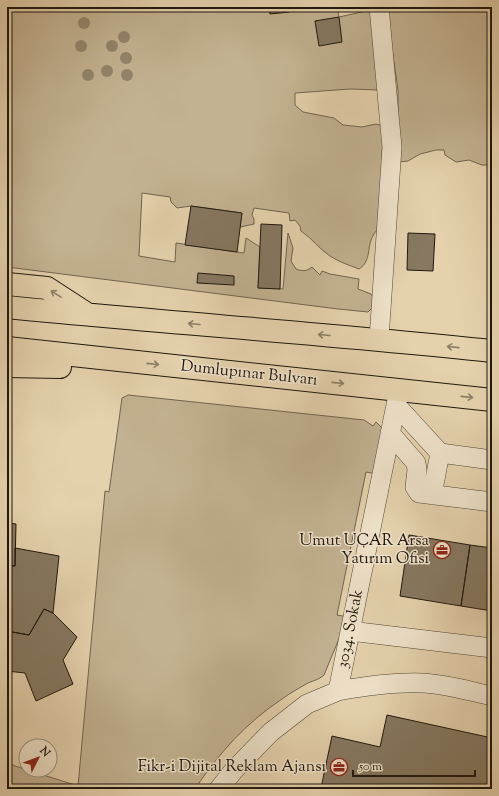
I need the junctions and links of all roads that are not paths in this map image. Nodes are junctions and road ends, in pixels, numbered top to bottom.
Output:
1 (379, 7) edge
2 (7, 284) edge
3 (7, 307) edge
4 (89, 315) junction
5 (379, 339) junction
6 (7, 348) edge
7 (492, 351) edge
8 (114, 360) junction
9 (7, 366) edge
10 (397, 398) junction
11 (492, 400) edge
12 (390, 433) junction
13 (440, 453) junction
14 (492, 460) edge
15 (432, 495) junction
16 (492, 502) edge
17 (350, 631) junction
18 (492, 648) edge
19 (338, 691) junction
20 (492, 696) edge
21 (219, 789) edge

1 - 5 street
4 -> 2 highway
3 - 4 highway
5 -> 4 highway
7 -> 5 highway
6 - 8 highway, Dumlupınar Bulvarı
8 - 9 highway
8 -> 10 highway, Dumlupınar Bulvarı
10 -> 11 highway, Dumlupınar Bulvarı
10 - 12 street, 3034. Sokak
10 - 13 street
12 - 15 street
12 - 17 street, 3034. Sokak
13 - 14 street
13 - 15 street
15 - 16 street
17 - 18 street
17 - 19 street, 3034. Sokak
19 - 20 street
19 - 21 street, 3034. Sokak

